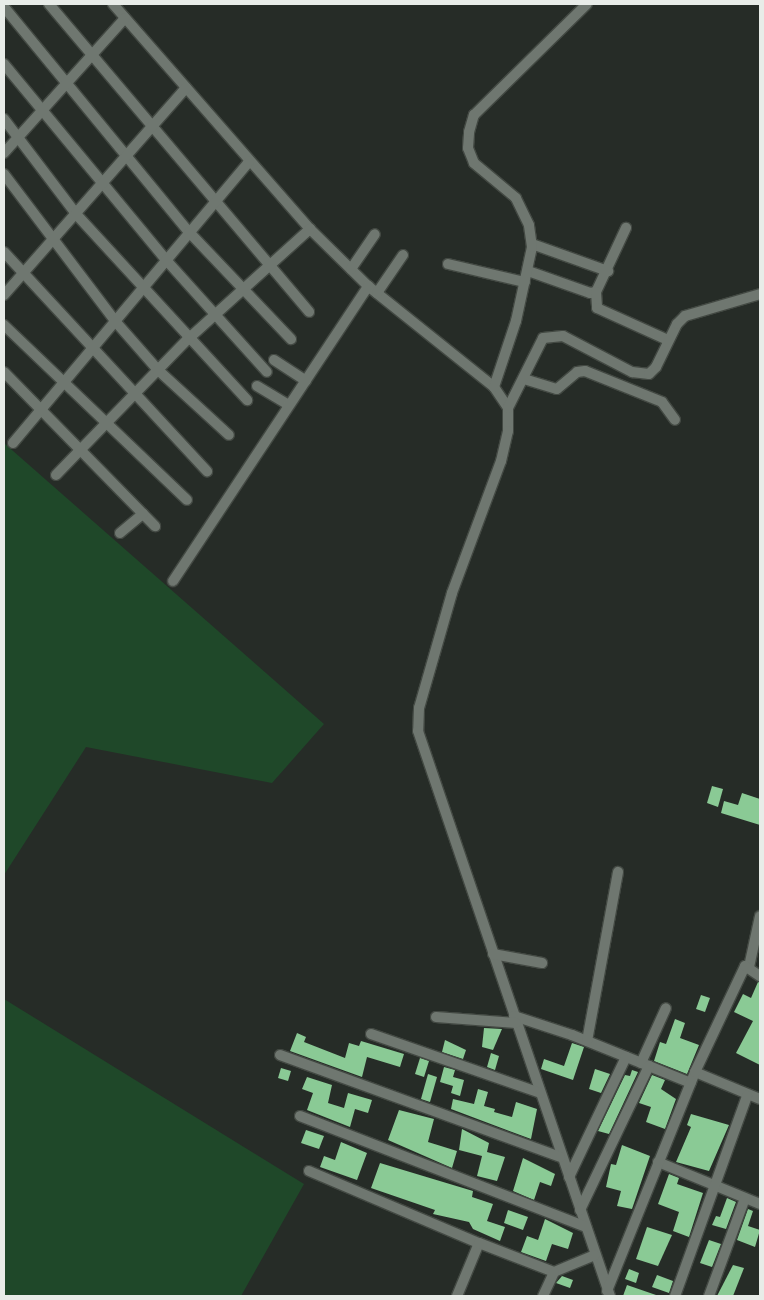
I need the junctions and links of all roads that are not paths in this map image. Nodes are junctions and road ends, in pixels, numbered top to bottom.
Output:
1 (48, 4) edge
2 (113, 4) edge
3 (588, 4) edge
4 (6, 8) edge
5 (125, 18) junction
6 (90, 55) junction
7 (4, 64) edge
8 (68, 82) junction
9 (186, 88) junction
10 (43, 109) junction
11 (4, 119) edge
12 (152, 129) junction
13 (19, 137) junction
14 (4, 153) edge
15 (129, 155) junction
16 (249, 162) junction
17 (4, 174) edge
18 (104, 185) junction
19 (215, 203) junction
20 (76, 214) junction
21 (626, 228) dead end
22 (310, 229) junction
23 (189, 232) junction
24 (375, 234) dead end
25 (52, 238) junction
26 (532, 244) junction
27 (4, 252) edge
28 (403, 255) dead end
29 (167, 261) junction
30 (448, 264) dead end
31 (269, 267) junction
32 (351, 269) junction
33 (608, 270) junction
34 (528, 271) junction
35 (24, 273) junction
36 (525, 282) junction
37 (368, 286) junction
38 (142, 289) junction
39 (244, 290) junction
40 (596, 292) junction
41 (377, 293) junction
42 (760, 294) edge
43 (4, 295) edge
44 (309, 312) dead end
45 (216, 316) junction
46 (115, 321) junction
47 (4, 325) edge
48 (187, 340) junction
49 (291, 340) dead end
50 (668, 340) junction
51 (90, 349) junction
52 (274, 360) dead end
53 (158, 370) junction
54 (4, 372) edge
55 (267, 372) dead end
56 (524, 379) junction
57 (306, 381) junction
58 (63, 382) junction
59 (257, 386) dead end
60 (494, 387) junction
61 (134, 395) junction
62 (247, 400) dead end
63 (290, 405) junction
64 (508, 408) junction
65 (41, 410) junction
66 (675, 420) dead end
67 (105, 422) junction
68 (229, 435) dead end
69 (13, 443) dead end
70 (80, 448) junction
71 (207, 471) dead end
72 (56, 475) dead end
73 (187, 500) dead end
74 (143, 514) junction
75 (155, 526) dead end
76 (120, 533) dead end
77 (173, 581) dead end
78 (618, 872) dead end
79 (760, 916) edge
80 (493, 954) junction
81 (542, 963) dead end
82 (749, 968) junction
83 (760, 976) edge
84 (666, 1008) dead end
85 (436, 1017) dead end
86 (515, 1019) junction
87 (370, 1034) dead end
88 (587, 1041) junction
89 (280, 1055) dead end
90 (626, 1057) junction
91 (645, 1064) junction
92 (695, 1072) junction
93 (691, 1083) junction
94 (540, 1093) junction
95 (747, 1096) junction
96 (760, 1099) edge
97 (300, 1116) dead end
98 (560, 1157) junction
99 (658, 1162) junction
100 (309, 1171) dead end
101 (569, 1177) junction
102 (716, 1184) junction
103 (745, 1198) junction
104 (760, 1204) edge
105 (580, 1210) junction
106 (586, 1227) junction
107 (479, 1243) junction
108 (596, 1255) junction
109 (554, 1272) junction
110 (607, 1294) edge
111 (457, 1296) edge
112 (543, 1296) edge
113 (675, 1296) edge
114 (709, 1296) edge

1 - 6 street
2 - 5 street
3 - 26 street
4 - 8 street
5 - 6 street
5 - 9 street
6 - 8 street
6 - 12 street
7 - 10 street
8 - 10 street
8 - 15 street
9 - 12 street
9 - 16 street
10 - 13 street
10 - 18 street
11 - 13 street
12 - 15 street
12 - 19 street
13 - 14 street
13 - 20 street
15 - 18 street
15 - 23 street
16 - 19 street
16 - 22 street
17 - 25 street
18 - 20 street
18 - 29 street
19 - 23 street
19 - 31 street
20 - 25 street
20 - 38 street
21 - 33 street
22 - 31 street
22 - 32 street
23 - 29 street
23 - 39 street
24 - 32 street
25 - 35 street
25 - 46 street
26 - 33 street
26 - 34 street
27 - 35 street
28 - 41 street
29 - 38 street
29 - 45 street
30 - 36 street
31 - 39 street
31 - 44 street
32 - 37 street
33 - 40 street
34 - 36 street
34 - 40 street
35 - 43 street
35 - 51 street
36 - 60 street
37 - 41 street
37 - 57 street
38 - 46 street
38 - 48 street
39 - 45 street
39 - 49 street
40 - 50 street
41 - 60 street
42 - 50 street
45 - 48 street
45 - 55 street
46 - 51 street
46 - 53 street
47 - 58 street
48 - 53 street
48 - 62 street
50 - 56 street
51 - 58 street
51 - 61 street
52 - 57 street
53 - 61 street
53 - 68 street
54 - 65 street
56 - 64 street
56 - 66 street
57 - 63 street
58 - 65 street
58 - 67 street
59 - 63 street
60 - 64 street
61 - 67 street
61 - 71 street
63 - 77 street
64 - 80 street
65 - 69 street
65 - 70 street
67 - 70 street
67 - 73 street
70 - 72 street
70 - 74 street
74 - 75 street
74 - 76 street
78 - 88 street
79 - 82 street
80 - 81 street
80 - 86 street
82 - 83 street
82 - 92 street
84 - 91 street
85 - 86 street
86 - 88 street
86 - 94 street
87 - 94 street
88 - 90 street
89 - 98 street
90 - 91 street
90 - 101 street
91 - 93 street
91 - 105 street
92 - 93 street
92 - 95 street
93 - 99 street
94 - 98 street
95 - 96 street
95 - 102 street
97 - 106 street
98 - 101 street
99 - 102 street
99 - 110 street
100 - 107 street
101 - 105 street
102 - 103 street
102 - 113 street
103 - 104 street
103 - 114 street
105 - 106 street
106 - 108 street
107 - 109 street
107 - 111 street
108 - 109 street
108 - 110 street
109 - 112 street

